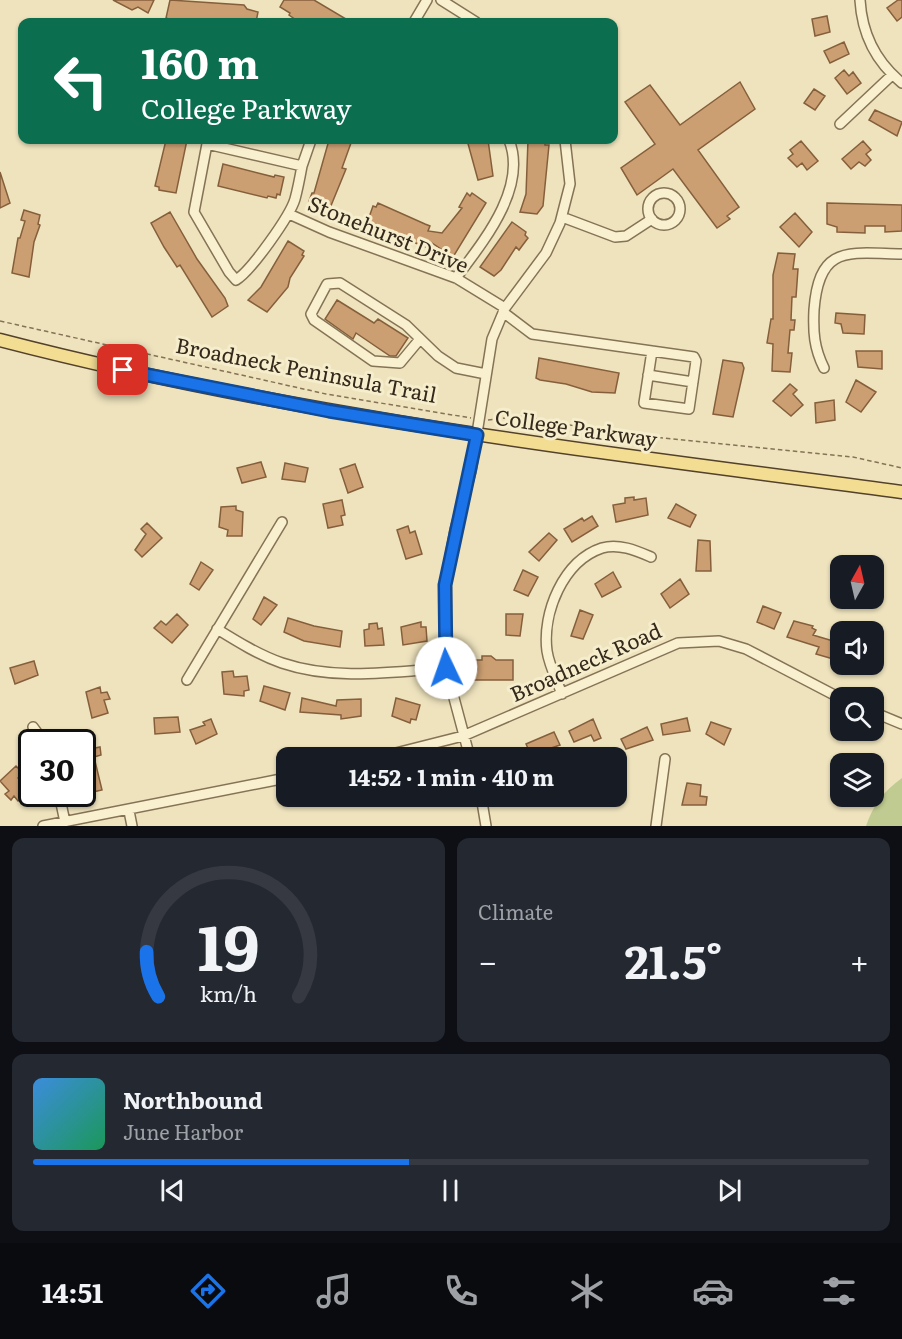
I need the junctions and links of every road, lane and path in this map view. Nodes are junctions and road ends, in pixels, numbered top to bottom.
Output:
1 (427, 0) edge
2 (441, 0) edge
3 (860, 0) edge
4 (416, 18) edge
5 (470, 18) edge
6 (892, 75) junction
7 (902, 83) edge
8 (840, 124) dead end
9 (310, 144) edge
10 (510, 144) edge
11 (566, 144) edge
12 (302, 166) junction
13 (289, 214) junction
14 (562, 217) junction
15 (652, 219) dead end
16 (902, 254) edge
17 (456, 278) junction
18 (504, 310) junction
19 (0, 321) edge
20 (420, 339) junction
21 (0, 340) edge
22 (652, 351) junction
23 (824, 368) dead end
24 (486, 374) junction
25 (648, 375) junction
26 (693, 382) junction
27 (466, 417) dead end
28 (491, 421) dead end
29 (477, 435) junction
30 (902, 468) edge
31 (902, 492) edge
32 (282, 522) dead end
33 (651, 557) dead end
34 (217, 629) junction
35 (446, 668) junction
36 (187, 680) dead end
37 (830, 693) edge
38 (562, 694) junction
39 (884, 717) edge
40 (902, 724) edge
41 (463, 736) junction
42 (420, 747) edge
43 (466, 747) edge
44 (665, 759) dead end
45 (276, 780) edge
46 (62, 807) edge
47 (483, 807) edge
48 (129, 811) junction
49 (65, 822) junction
50 (43, 826) edge
51 (132, 826) edge
52 (486, 826) edge
53 (656, 826) edge

1 - 4 street
2 - 5 street
3 - 6 street
6 - 7 street
6 - 8 street
9 - 12 street
10 - 17 street
11 - 14 street
12 - 13 street
12 - 13 street
13 - 17 street, Stonehurst Drive
14 - 15 street
14 - 18 street
16 - 23 street
17 - 18 street, Stonehurst Drive
18 - 22 street, Stonehurst Drive
18 - 24 street
19 - 27 path, Broadneck Peninsula Trail
20 - 20 street
20 - 24 street
21 - 29 main road, College Parkway
22 - 25 street
22 - 26 street, Stonehurst Drive
24 - 29 street
25 - 26 street
25 - 26 street
28 - 30 path
29 - 31 main road, College Parkway
29 - 35 street
32 - 34 street
33 - 38 street
34 - 35 street
34 - 36 street
35 - 41 street
37 - 38 street, Broadneck Road
38 - 41 street, Broadneck Road
39 - 40 street
41 - 42 street, Broadneck Road
41 - 43 street
44 - 53 street
45 - 48 street
46 - 49 street
47 - 52 street
48 - 49 street
48 - 51 street
49 - 50 street

